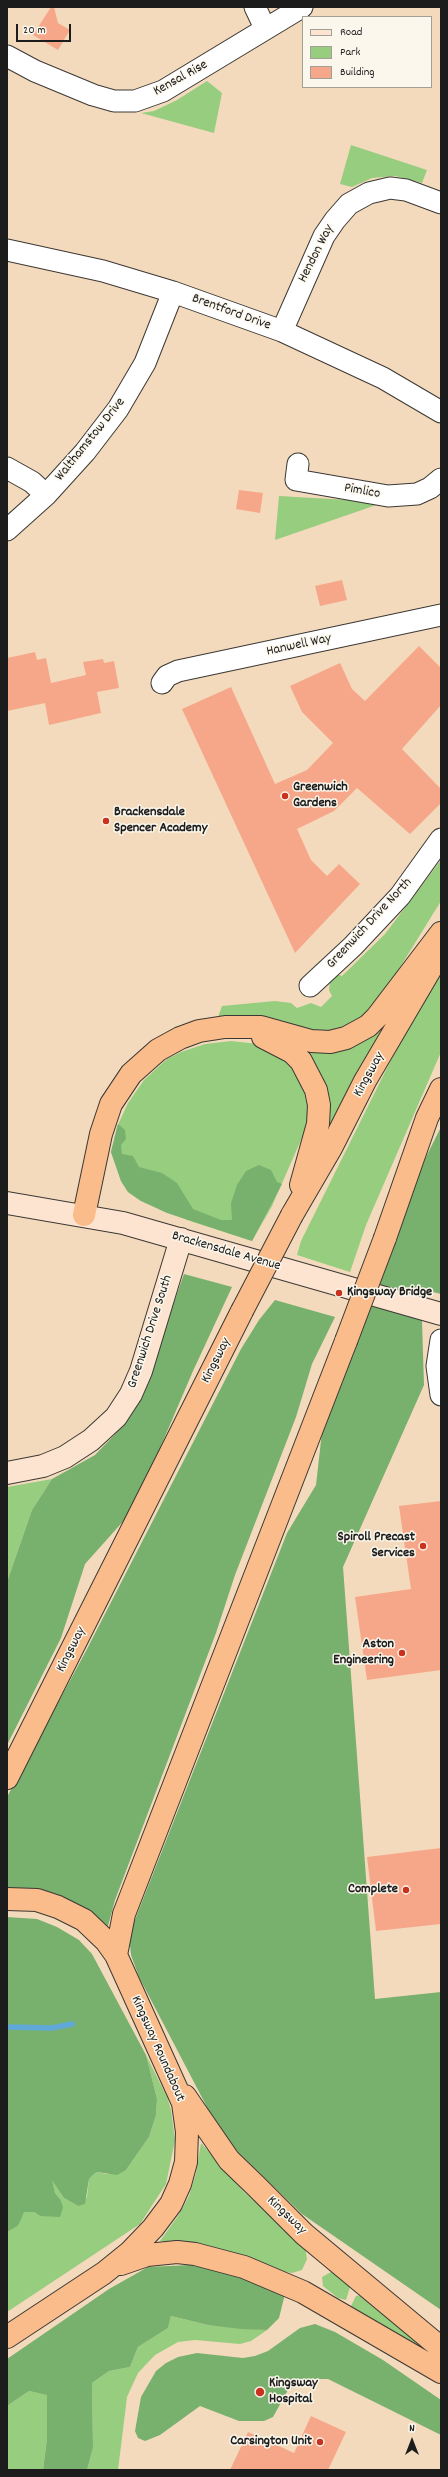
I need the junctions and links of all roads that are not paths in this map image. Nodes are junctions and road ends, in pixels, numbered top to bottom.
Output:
1 (255, 7) edge
2 (302, 7) edge
3 (265, 28) junction
4 (7, 56) edge
5 (441, 203) edge
6 (7, 250) edge
7 (173, 292) junction
8 (282, 331) junction
9 (441, 412) edge
10 (298, 464) dead end
11 (7, 468) edge
12 (441, 479) edge
13 (46, 495) junction
14 (7, 530) edge
15 (441, 615) edge
16 (162, 683) dead end
17 (441, 839) edge
18 (441, 933) edge
19 (441, 951) edge
20 (310, 986) dead end
21 (246, 1028) junction
22 (441, 1089) edge
23 (7, 1203) edge
24 (293, 1212) junction
25 (84, 1215) junction
26 (181, 1239) junction
27 (441, 1314) edge
28 (441, 1340) edge
29 (441, 1395) edge
30 (7, 1473) edge
31 (7, 1778) edge
32 (7, 1899) edge
33 (116, 1955) junction
34 (162, 2057) junction
35 (104, 2273) junction
36 (7, 2337) edge
37 (441, 2348) edge
38 (441, 2372) edge

1 - 3 street
2 - 3 street, Kensal Rise
3 - 4 street, Kensal Rise
5 - 8 street, Hendon Way
6 - 7 street, Brentford Drive
7 - 8 street, Brentford Drive
7 - 13 street, Walthamstow Drive
8 - 9 street, Brentford Drive
10 - 12 street, Pimlico
11 - 13 street
13 - 14 street, Walthamstow Drive
15 - 16 street, Hanwell Way
17 - 20 street, Greenwich Drive North
18 - 21 highway
19 - 24 highway, Kingsway
21 - 24 highway
21 - 25 highway
22 - 33 highway, bridge
23 - 25 street, Brackensdale Avenue
24 - 31 highway, Kingsway, bridge
25 - 26 street, Brackensdale Avenue
26 - 27 street, Brackensdale Avenue
26 - 30 street, Greenwich Drive South
28 - 29 street
32 - 33 highway, Kingsway Roundabout
33 - 34 highway, Kingsway Roundabout
34 - 35 highway, Kingsway Roundabout
34 - 37 highway, Kingsway
35 - 36 highway, Kingsway Roundabout
35 - 38 highway

